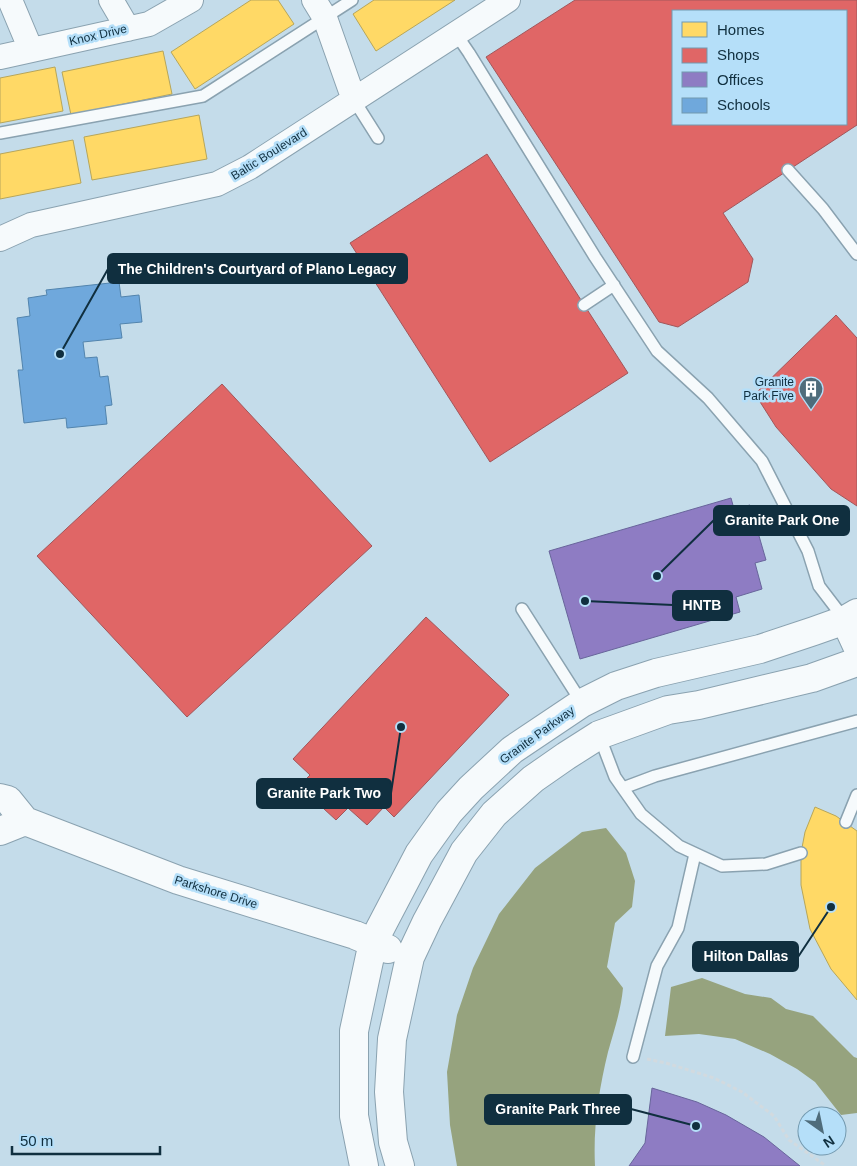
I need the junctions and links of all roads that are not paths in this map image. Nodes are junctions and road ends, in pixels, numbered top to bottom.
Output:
1 (10, 0) edge
2 (111, 0) edge
3 (191, 0) edge
4 (352, 0) edge
5 (508, 0) edge
6 (319, 9) edge
7 (128, 28) junction
8 (456, 34) junction
9 (31, 50) junction
10 (0, 57) edge
11 (354, 100) junction
12 (0, 133) edge
13 (378, 138) dead end
14 (788, 170) dead end
15 (0, 239) edge
16 (857, 254) edge
17 (614, 285) junction
18 (584, 305) dead end
19 (522, 609) dead end
20 (851, 616) edge
21 (857, 646) edge
22 (857, 662) edge
23 (582, 703) junction
24 (857, 721) edge
25 (599, 735) junction
26 (623, 788) junction
27 (857, 795) edge
28 (0, 798) edge
29 (25, 821) junction
30 (846, 822) dead end
31 (0, 831) edge
32 (801, 853) dead end
33 (695, 854) junction
34 (372, 942) junction
35 (410, 957) junction
36 (633, 1057) road end
37 (364, 1166) edge
38 (400, 1166) edge

1 - 9 street
2 - 7 street
3 - 7 street, Knox Drive
4 - 6 lane
5 - 8 street, Baltic Boulevard
6 - 11 street
6 - 12 lane
7 - 9 street, Knox Drive
8 - 11 street, Baltic Boulevard
8 - 17 lane
9 - 10 street, Knox Drive
11 - 13 lane
11 - 15 street, Baltic Boulevard
14 - 16 lane
17 - 18 lane
17 - 20 lane
19 - 23 lane
20 - 21 street
20 - 23 street, Granite Parkway
22 - 25 street
23 - 25 street
23 - 34 street, Granite Parkway
24 - 26 lane
25 - 26 lane
25 - 35 street
26 - 33 lane
27 - 30 lane
28 - 29 street, Parkshore Drive
29 - 31 street
29 - 34 street, Parkshore Drive
32 - 33 lane
33 - 36 lane
34 - 35 street, Parkshore Drive
34 - 37 street, Granite Parkway
35 - 38 street

